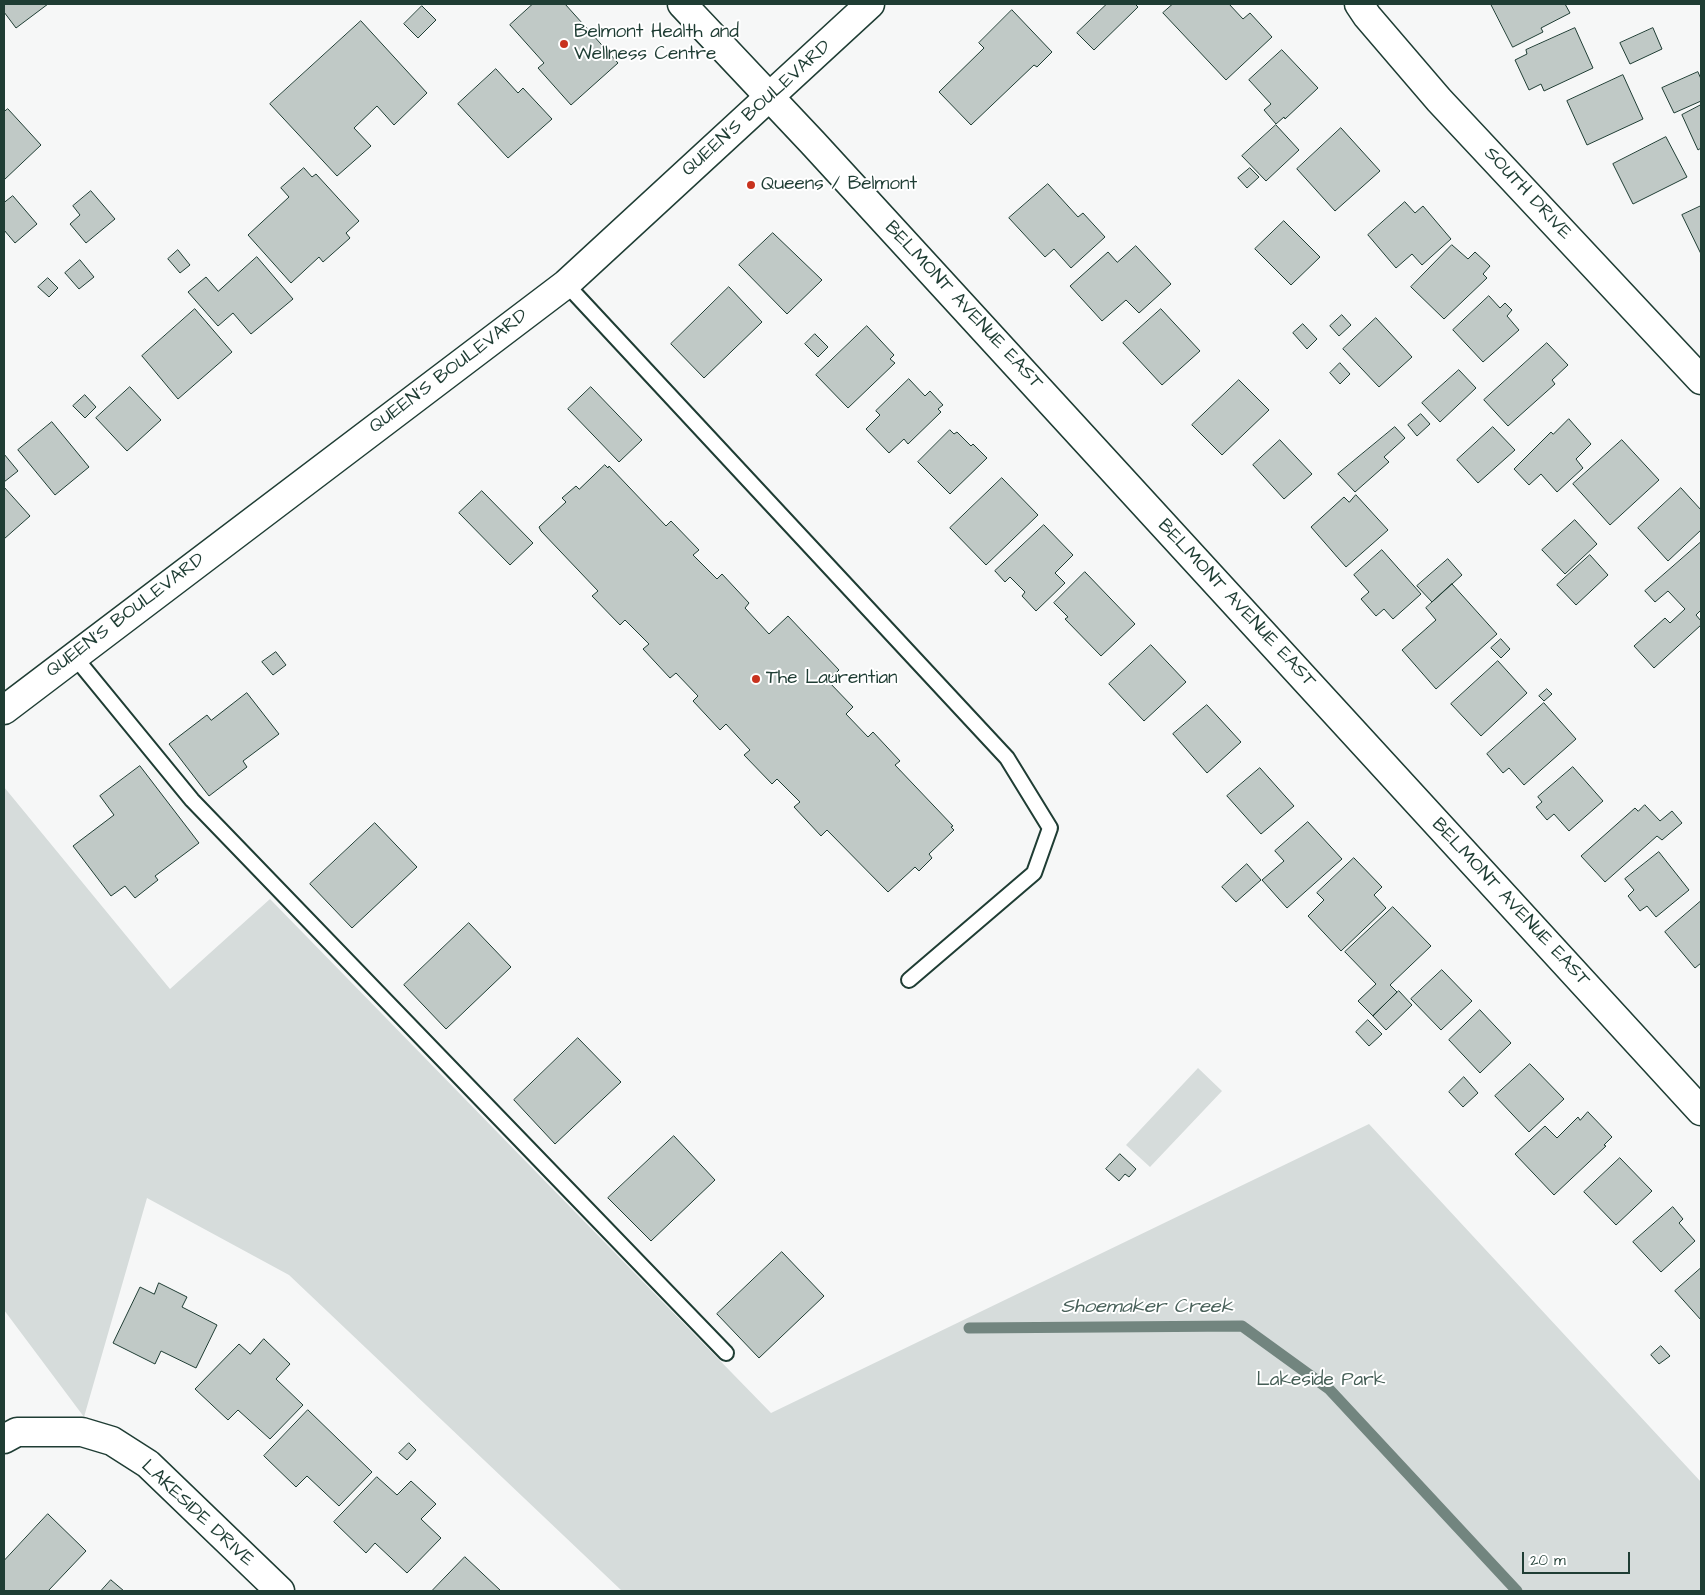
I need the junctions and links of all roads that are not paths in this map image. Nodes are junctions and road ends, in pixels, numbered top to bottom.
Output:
1 (682, 4) edge
2 (870, 4) edge
3 (1359, 4) edge
4 (770, 98) junction
5 (566, 284) junction
6 (1701, 380) edge
7 (74, 656) junction
8 (4, 710) edge
9 (909, 980) dead end
10 (1701, 1111) edge
11 (726, 1352) dead end
12 (4, 1439) edge
13 (280, 1591) edge

1 - 4 street, BELMONT AVENUE EAST
2 - 4 street, QUEEN'S BOULEVARD
3 - 6 street, SOUTH DRIVE
4 - 5 street, QUEEN'S BOULEVARD
4 - 10 street, BELMONT AVENUE EAST
5 - 7 street, QUEEN'S BOULEVARD
5 - 9 lane
7 - 8 street, QUEEN'S BOULEVARD
7 - 11 lane
12 - 13 street, LAKESIDE DRIVE

